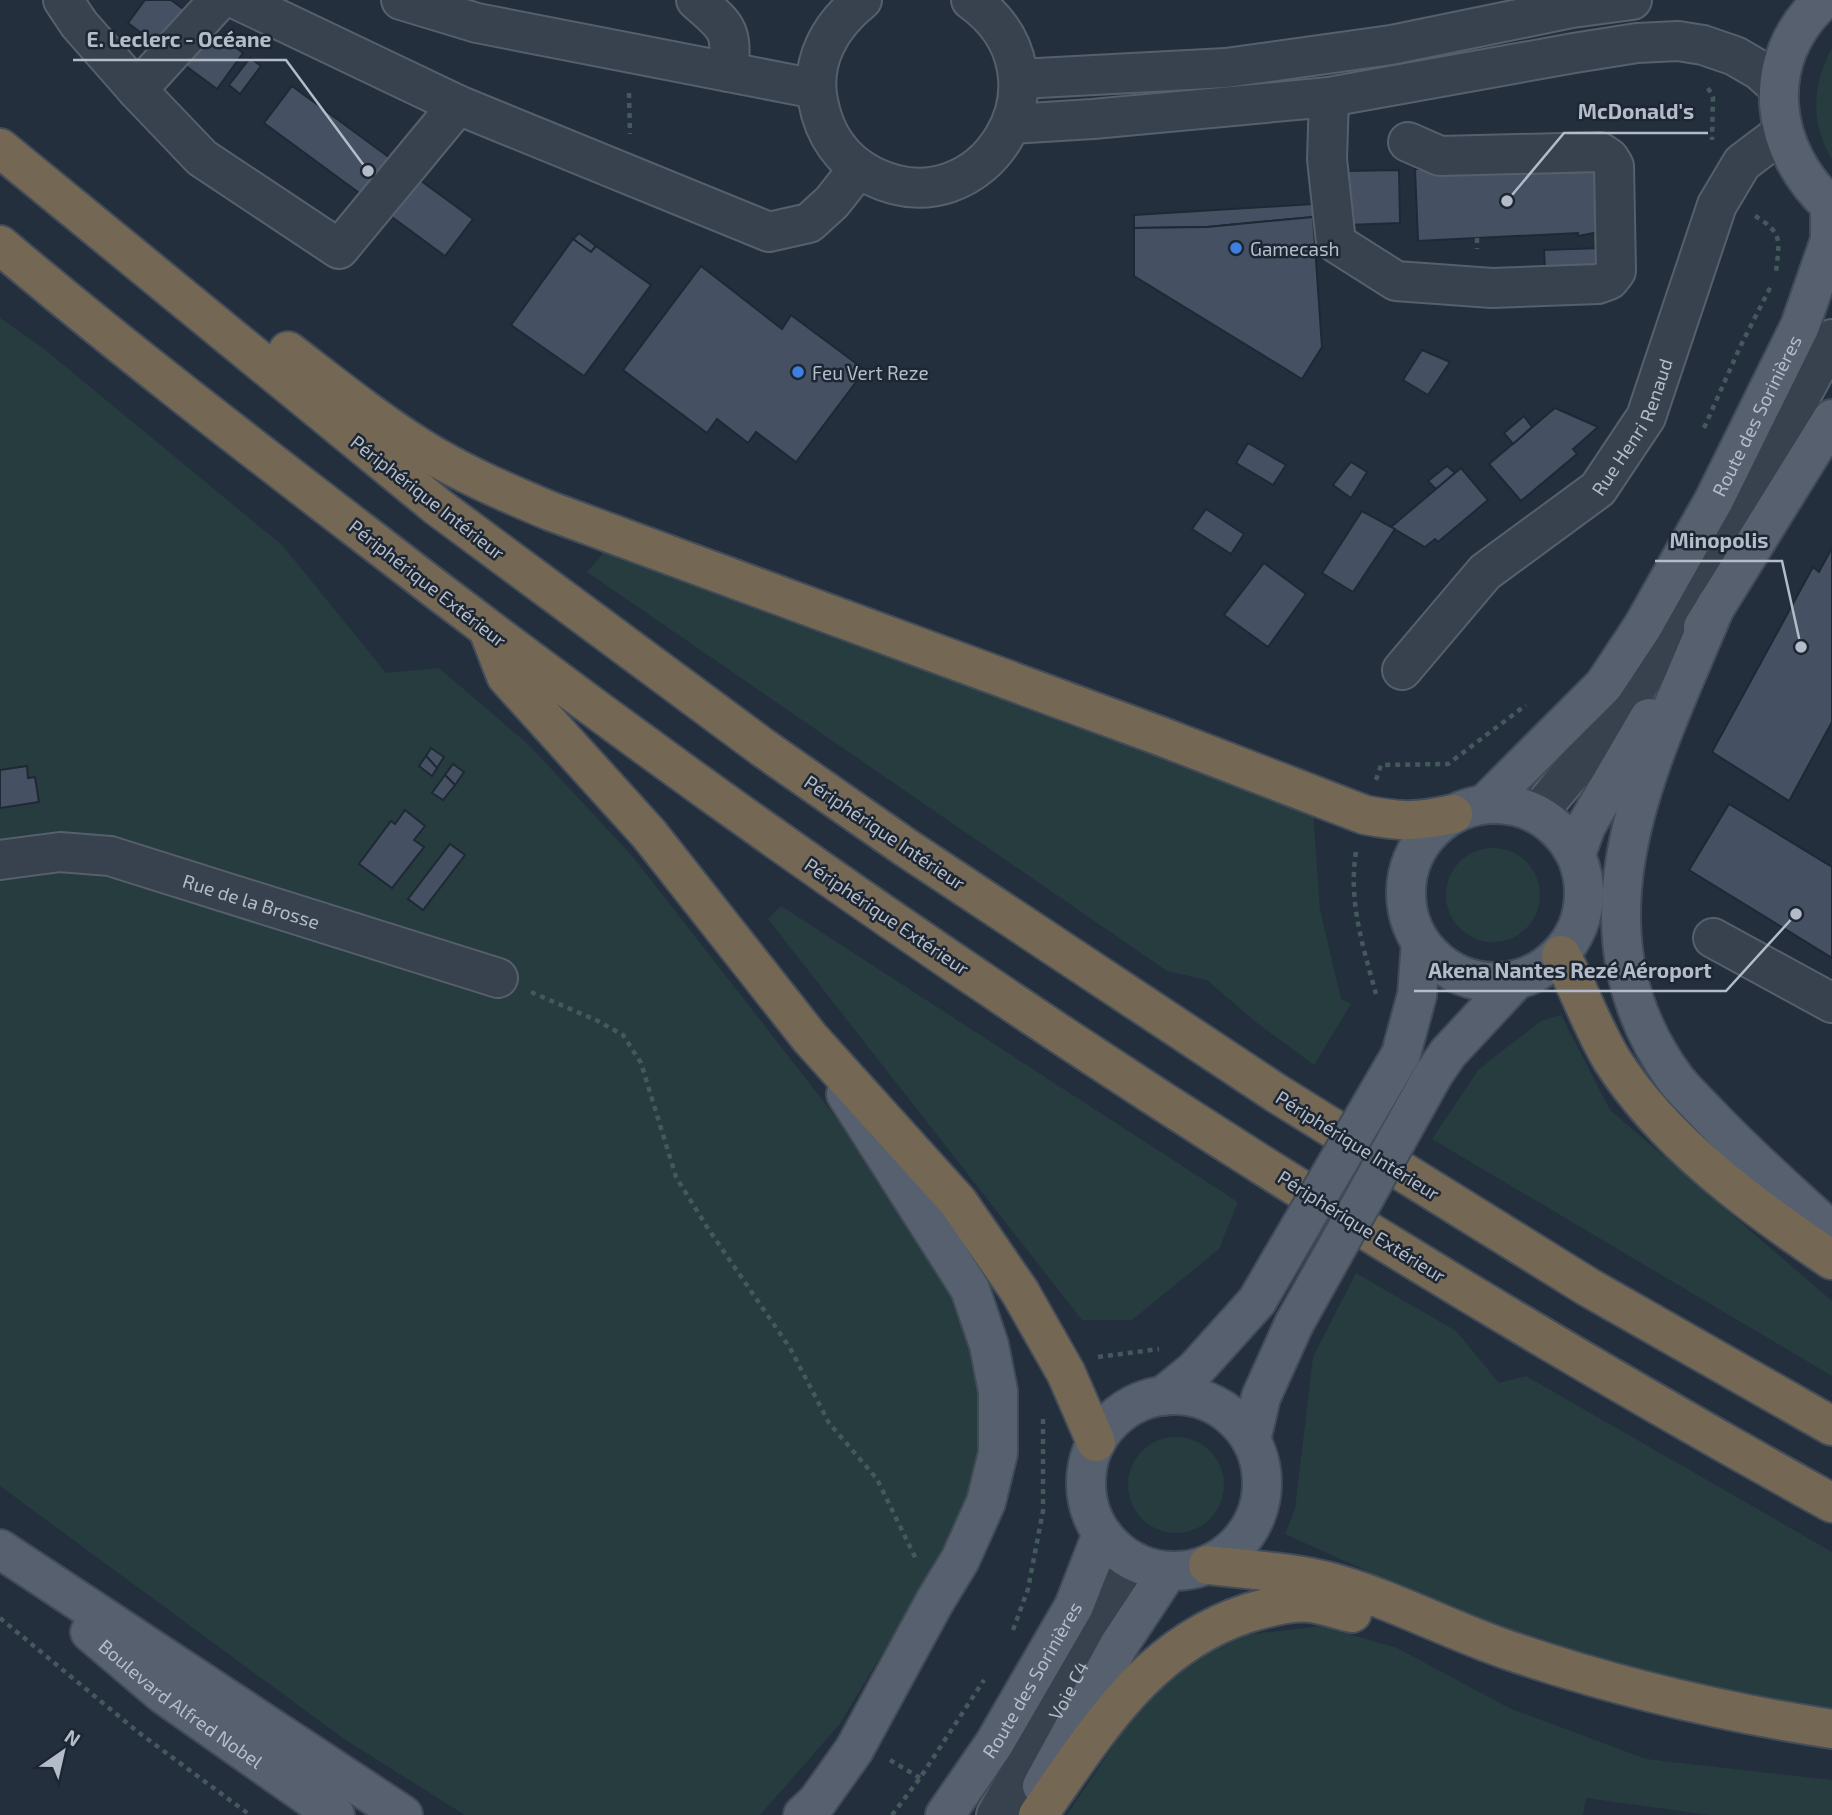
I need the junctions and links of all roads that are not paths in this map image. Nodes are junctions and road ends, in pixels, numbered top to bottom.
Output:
1 (63, 0) edge
2 (219, 0) edge
3 (238, 0) edge
4 (401, 0) edge
5 (696, 0) edge
6 (1632, 0) edge
7 (1810, 2) edge
8 (846, 4) edge
9 (985, 4) edge
10 (1565, 4) edge
11 (728, 72) junction
12 (1019, 79) junction
13 (1779, 88) junction
14 (816, 89) junction
15 (136, 90) junction
16 (1329, 97) junction
17 (458, 105) junction
18 (1012, 124) junction
19 (1783, 132) junction
20 (1408, 142) dead end
21 (0, 148) edge
22 (859, 169) junction
23 (1831, 206) edge
24 (0, 245) edge
25 (174, 292) junction
26 (1832, 339) edge
27 (1832, 419) edge
28 (1716, 605) junction
29 (488, 630) junction
30 (1402, 670) dead end
31 (1469, 809) junction
32 (1537, 814) junction
33 (1576, 854) junction
34 (0, 860) edge
35 (1713, 939) dead end
36 (1421, 943) junction
37 (1561, 955) junction
38 (498, 978) road end
39 (1515, 981) junction
40 (1832, 1003) edge
41 (810, 1038) junction
42 (1832, 1231) edge
43 (1832, 1260) edge
44 (1163, 1396) junction
45 (1832, 1426) edge
46 (1251, 1440) junction
47 (1096, 1441) junction
48 (1832, 1503) edge
49 (1102, 1534) junction
50 (0, 1549) edge
51 (0, 1556) edge
52 (1208, 1565) junction
53 (1151, 1567) junction
54 (108, 1619) junction
55 (1444, 1627) junction
56 (1832, 1728) edge
57 (335, 1815) edge
58 (373, 1815) edge
59 (403, 1815) edge
60 (803, 1815) edge
61 (945, 1815) edge
62 (996, 1815) edge
63 (1026, 1815) edge
64 (1038, 1815) edge

1 - 15 street
2 - 15 street
3 - 17 street
4 - 11 street
5 - 11 street
6 - 10 street
7 - 13 main road
8 - 14 street
9 - 12 street
10 - 12 street
11 - 14 street
12 - 18 street
13 - 16 street
13 - 19 main road
14 - 22 street
15 - 17 street
16 - 18 street
16 - 20 street
17 - 22 street
18 - 22 street
19 - 23 main road
19 - 30 street, Rue Henri Renaud
21 - 25 highway, Périphérique Intérieur
23 - 31 main road, Route des Sorinières
24 - 29 highway, Périphérique Extérieur
25 - 31 highway
25 - 45 highway, Périphérique Intérieur
26 - 32 street
27 - 28 main road
28 - 33 main road
28 - 42 main road
29 - 41 highway
29 - 48 highway, Périphérique Extérieur
31 - 32 main road
31 - 36 main road
32 - 33 main road
33 - 37 main road
34 - 38 street, Rue de la Brosse
35 - 40 street
36 - 39 main road
36 - 44 main road, bridge
37 - 39 main road
37 - 43 highway
39 - 46 main road, bridge
41 - 47 highway
41 - 60 main road
44 - 46 main road
44 - 47 main road
46 - 52 main road
47 - 49 main road
49 - 53 main road
49 - 61 main road, Route des Sorinières
50 - 54 main road
51 - 57 main road, Boulevard Alfred Nobel
52 - 53 main road
52 - 55 highway
53 - 62 street, Voie C4
53 - 63 main road
54 - 58 main road, Boulevard Alfred Nobel
54 - 59 main road
55 - 56 highway
55 - 64 highway

